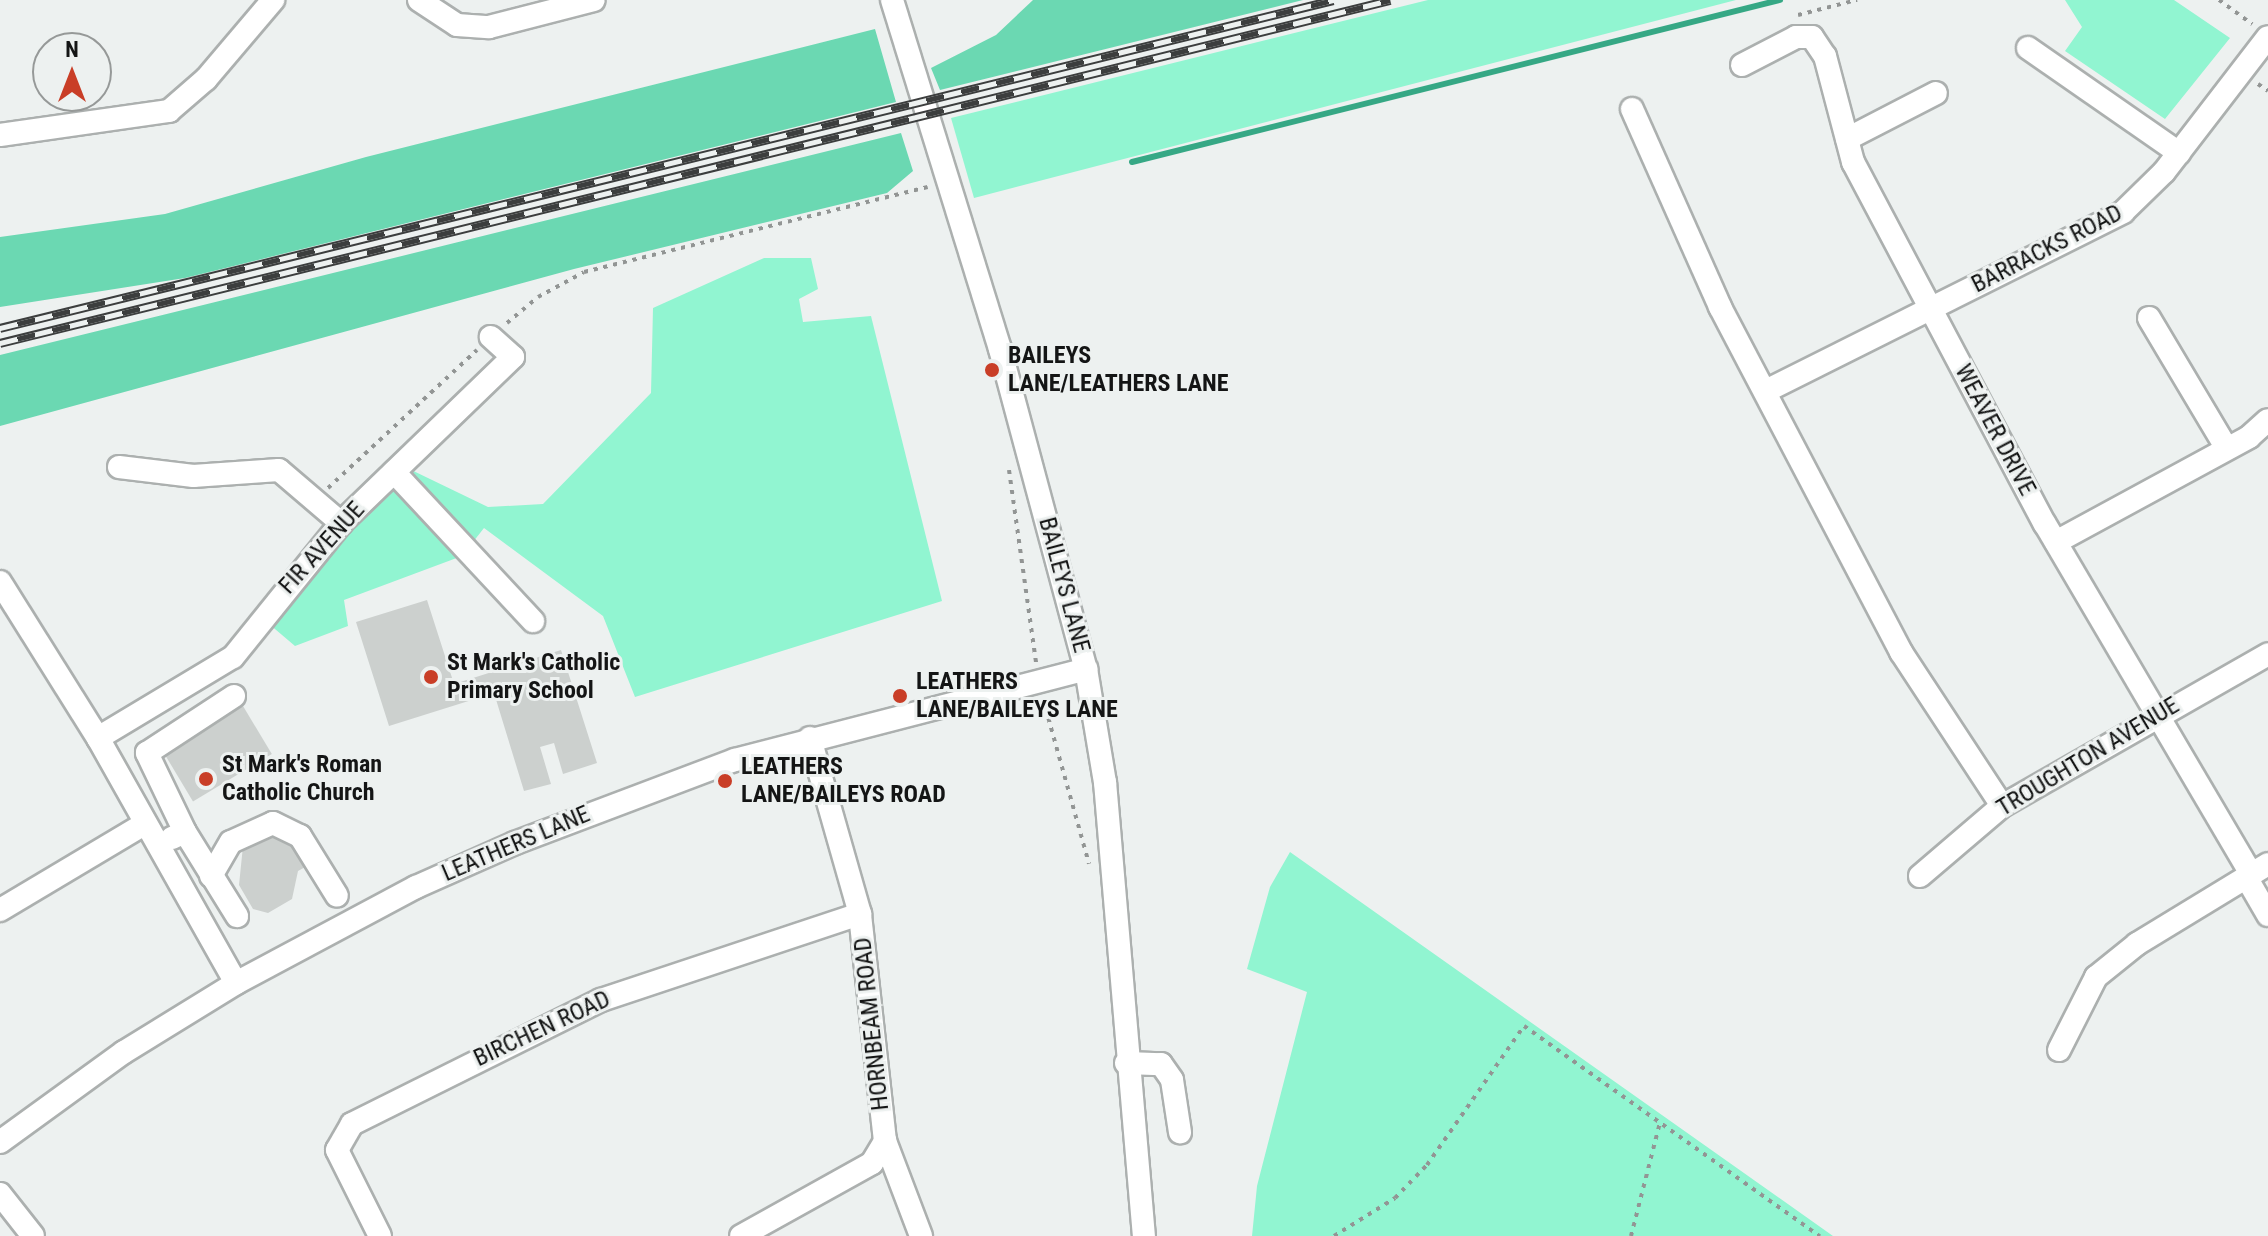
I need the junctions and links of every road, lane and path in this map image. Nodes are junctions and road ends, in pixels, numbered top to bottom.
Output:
1 (273, 0) edge
2 (419, 0) edge
3 (594, 0) edge
4 (892, 0) edge
5 (1857, 0) edge
6 (2219, 0) edge
7 (2260, 16) dead end
8 (1783, 19) dead end
9 (2268, 37) edge
10 (2028, 48) dead end
11 (1742, 65) dead end
12 (1936, 93) dead end
13 (1632, 109) dead end
14 (0, 135) edge
15 (1847, 139) junction
16 (2179, 153) junction
17 (934, 197) dead end
18 (1930, 309) junction
19 (2149, 318) dead end
20 (491, 337) junction
21 (1768, 390) junction
22 (2268, 420) edge
23 (2227, 449) junction
24 (1007, 457) dead end
25 (119, 467) dead end
26 (394, 472) junction
27 (315, 500) junction
28 (341, 523) junction
29 (2056, 542) junction
30 (0, 582) edge
31 (533, 621) dead end
32 (2268, 654) edge
33 (1086, 669) junction
34 (1039, 683) junction
35 (234, 696) dead end
36 (2157, 713) junction
37 (98, 738) junction
38 (810, 738) junction
39 (2002, 806) junction
40 (144, 824) junction
41 (185, 832) junction
42 (157, 846) junction
43 (2255, 872) edge
44 (211, 876) junction
45 (1920, 876) dead end
46 (1094, 881) dead end
47 (337, 896) dead end
48 (0, 910) edge
49 (860, 914) junction
50 (2268, 915) edge
51 (237, 916) dead end
52 (236, 983) junction
53 (2059, 1050) dead end
54 (1126, 1063) junction
55 (1660, 1122) junction
56 (1180, 1132) dead end
57 (885, 1141) junction
58 (0, 1142) edge
59 (0, 1194) edge
60 (33, 1236) edge
61 (380, 1236) edge
62 (741, 1236) edge
63 (921, 1236) edge
64 (1144, 1236) edge
65 (1334, 1236) edge
66 (1631, 1236) edge
67 (1820, 1236) edge

1 - 14 street
2 - 3 street
4 - 33 street, BAILEYS LANE
5 - 8 path
6 - 7 path
9 - 16 street, BARRACKS ROAD
10 - 16 street
11 - 15 street, WEAVER DRIVE
12 - 15 street
13 - 21 street
15 - 18 street, WEAVER DRIVE
16 - 18 street, BARRACKS ROAD
17 - 20 path
18 - 21 street, BARRACKS ROAD
18 - 29 street, WEAVER DRIVE
19 - 23 street
20 - 26 street, FIR AVENUE
20 - 27 path
21 - 39 street
22 - 23 street
23 - 29 street
24 - 34 path
25 - 27 street
26 - 28 street, FIR AVENUE
26 - 31 street
27 - 28 street
28 - 37 street, FIR AVENUE
29 - 36 street, WEAVER DRIVE
30 - 37 street
32 - 36 street, TROUGHTON AVENUE
33 - 34 street, LEATHERS LANE
33 - 54 street, BAILEYS LANE
34 - 38 street, LEATHERS LANE
34 - 46 path
35 - 41 street
36 - 39 street, TROUGHTON AVENUE
36 - 43 street, WEAVER DRIVE
37 - 40 street
38 - 49 street, HORNBEAM ROAD
38 - 52 street, LEATHERS LANE
39 - 45 street, TROUGHTON AVENUE
40 - 42 street
40 - 48 street
41 - 42 street
41 - 44 street
42 - 52 street
43 - 50 street, WEAVER DRIVE
43 - 53 street
44 - 47 street
44 - 51 street
49 - 57 street, HORNBEAM ROAD
49 - 61 street, BIRCHEN ROAD
52 - 58 street, LEATHERS LANE
54 - 56 street
54 - 64 street, BAILEYS LANE
55 - 65 path
55 - 66 path
55 - 67 path
57 - 62 street, HORNBEAM ROAD
57 - 63 street
59 - 60 street

